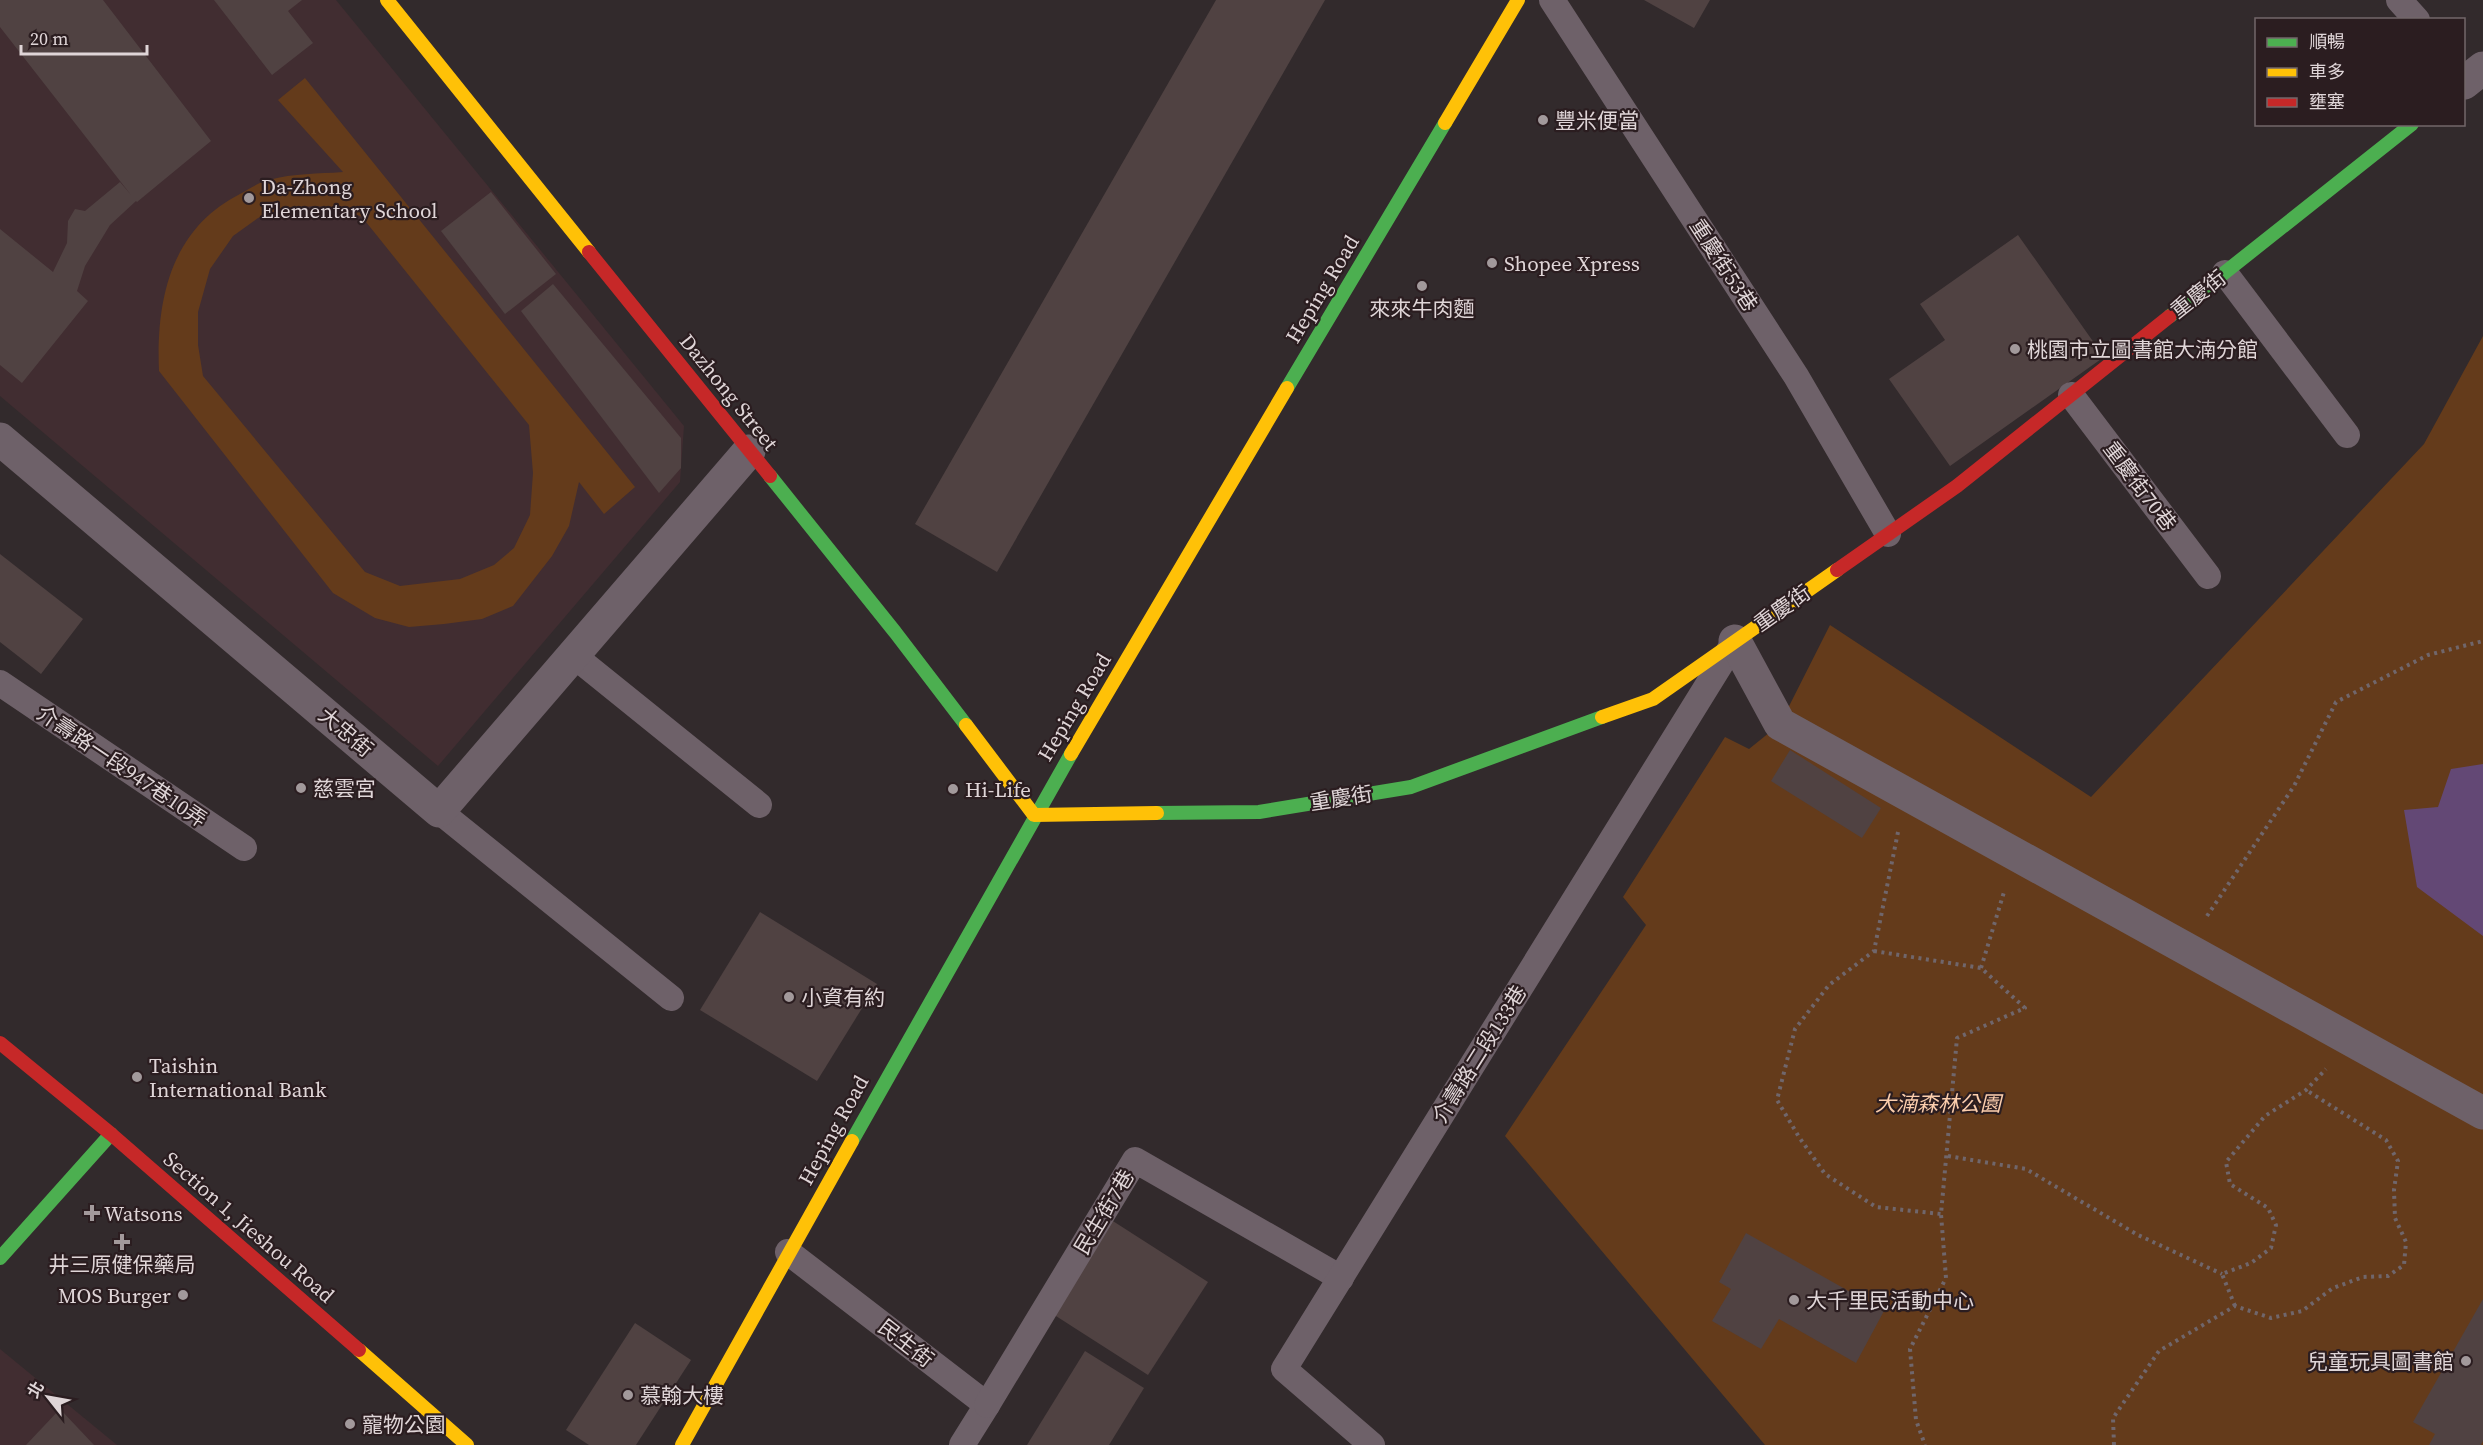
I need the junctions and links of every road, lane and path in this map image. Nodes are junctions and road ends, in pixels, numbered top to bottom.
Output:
1 (387, 0) edge
2 (1518, 0) edge
3 (1552, 0) edge
4 (2399, 0) edge
5 (2415, 18) edge
6 (2409, 126) edge
7 (2225, 273) junction
8 (2071, 395) junction
9 (2347, 435) dead end
10 (0, 439) edge
11 (749, 451) junction
12 (1888, 534) junction
13 (2208, 576) dead end
14 (1735, 641) junction
15 (2483, 641) edge
16 (573, 655) junction
17 (0, 683) edge
18 (1905, 793) junction
19 (759, 805) dead end
20 (439, 811) junction
21 (1034, 815) junction
22 (243, 849) dead end
23 (2015, 854) junction
24 (2185, 948) junction
25 (1874, 951) junction
26 (1981, 968) junction
27 (671, 998) dead end
28 (2353, 1041) junction
29 (0, 1043) edge
30 (2306, 1090) junction
31 (2483, 1113) edge
32 (111, 1134) junction
33 (1948, 1156) junction
34 (1941, 1214) junction
35 (788, 1252) junction
36 (0, 1258) edge
37 (2222, 1274) junction
38 (1341, 1278) junction
39 (2235, 1306) junction
40 (987, 1404) junction
41 (467, 1445) edge
42 (682, 1445) edge
43 (962, 1445) edge
44 (1372, 1445) edge
45 (1925, 1445) edge
46 (2114, 1445) edge

1 - 11 street, Dazhong Street
2 - 21 street, Heping Road
3 - 12 lane, 重慶街53巷
4 - 5 lane
6 - 7 street, 重慶街
7 - 8 street, 重慶街
7 - 9 lane
8 - 12 street, 重慶街
8 - 13 lane, 重慶街70巷
10 - 20 street, 大忠街
11 - 16 street
11 - 21 street, Dazhong Street
12 - 14 street, 重慶街
14 - 18 street
14 - 21 street, 重慶街
14 - 38 lane, 介壽路二段133巷
15 - 24 path
16 - 19 lane
16 - 20 street
17 - 22 lane, 介壽路一段947巷10弄
18 - 23 street
18 - 25 path
20 - 27 lane
21 - 35 street, Heping Road
23 - 24 street
23 - 26 path
24 - 28 street
25 - 26 path
25 - 34 path
26 - 33 path
28 - 30 path
28 - 31 street
29 - 32 street, Section 1, Jieshou Road
30 - 37 path
30 - 39 path
32 - 36 street
32 - 41 street, Section 1, Jieshou Road
33 - 34 path
33 - 37 path
34 - 45 path
35 - 40 lane, 民生街
35 - 42 street, Heping Road
37 - 39 path
38 - 40 lane, 民生街7巷
38 - 44 lane, 介壽路二段133巷
39 - 46 path
40 - 43 lane

